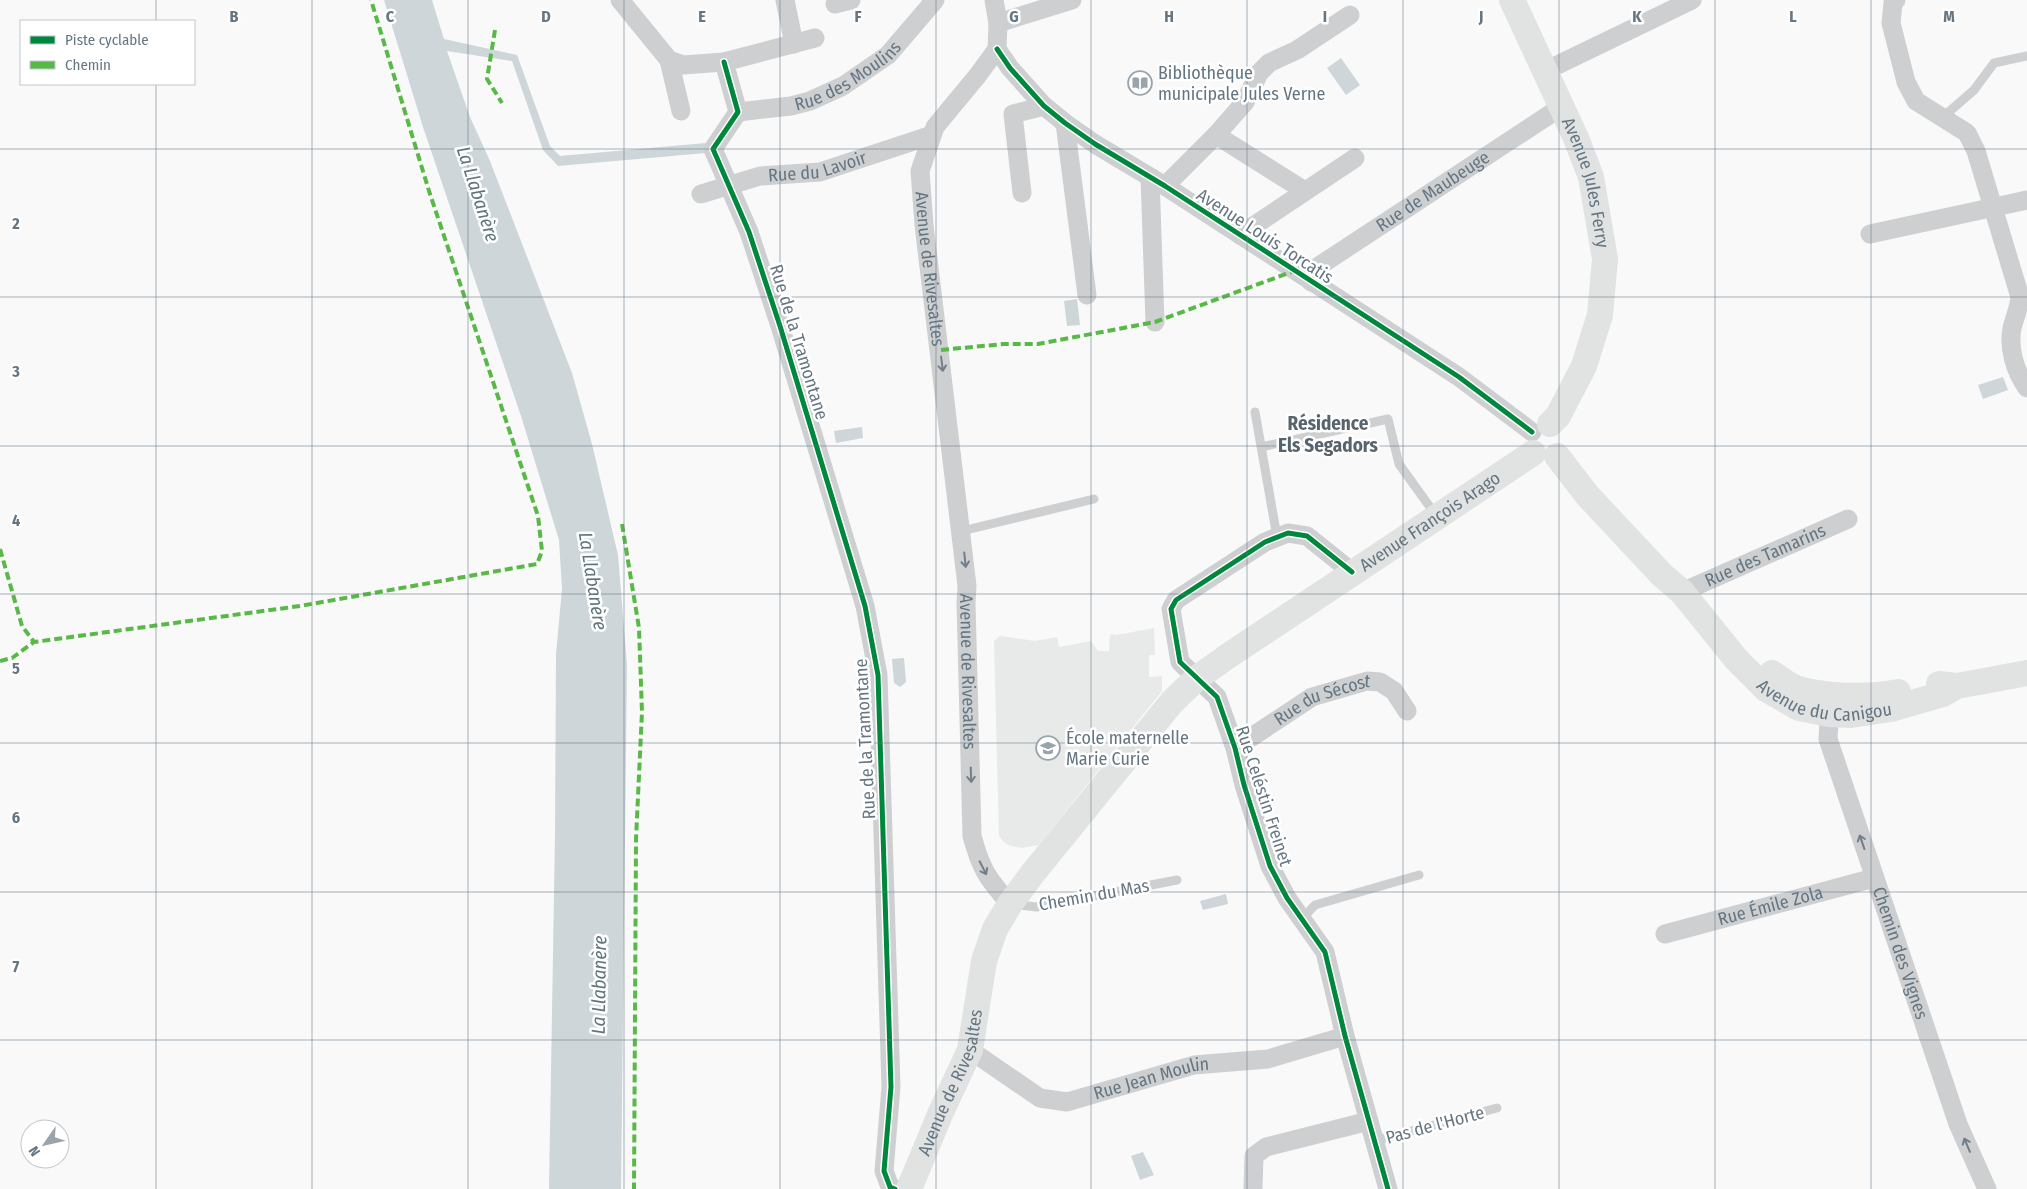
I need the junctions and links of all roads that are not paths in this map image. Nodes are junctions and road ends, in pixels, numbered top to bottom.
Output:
1 (620, 0) edge
2 (786, 0) edge
3 (935, 0) edge
4 (994, 0) edge
5 (1072, 0) edge
6 (1512, 0) edge
7 (1692, 0) edge
8 (1896, 0) edge
9 (1350, 15) dead end
10 (998, 23) junction
11 (815, 38) dead end
12 (794, 44) junction
13 (996, 49) junction
14 (2027, 56) edge
15 (670, 60) junction
16 (724, 62) junction
17 (1545, 71) junction
18 (1044, 106) junction
19 (1561, 107) junction
20 (681, 111) dead end
21 (738, 112) junction
22 (1943, 117) junction
23 (1066, 123) junction
24 (934, 131) junction
25 (1216, 135) junction
26 (1355, 158) dead end
27 (1157, 182) junction
28 (728, 186) junction
29 (1305, 191) junction
30 (1022, 193) dead end
31 (701, 194) dead end
32 (2027, 200) edge
33 (1993, 206) junction
34 (1870, 234) dead end
35 (1240, 235) junction
36 (1311, 282) junction
37 (1086, 295) dead end
38 (1155, 322) dead end
39 (2027, 388) edge
40 (1255, 412) dead end
41 (1547, 441) junction
42 (1261, 447) junction
43 (1094, 499) dead end
44 (1437, 517) junction
45 (1848, 519) dead end
46 (962, 531) junction
47 (1277, 537) junction
48 (1352, 572) junction
49 (1682, 592) junction
50 (2027, 673) edge
51 (1197, 678) junction
52 (1830, 704) junction
53 (1407, 711) dead end
54 (1235, 748) junction
55 (1419, 875) dead end
56 (1874, 878) junction
57 (1177, 880) dead end
58 (1010, 904) junction
59 (1302, 919) junction
60 (1665, 934) dead end
61 (1345, 1036) junction
62 (970, 1050) junction
63 (1496, 1108) dead end
64 (1369, 1121) junction
65 (1374, 1141) junction
66 (895, 1189) edge
67 (909, 1189) edge
68 (1253, 1189) edge
69 (1388, 1189) edge
70 (1987, 1189) edge

1 - 15 street
2 - 12 street
3 - 21 street, Rue des Moulins
4 - 10 street
5 - 10 street
6 - 17 main road, Avenue Jules Ferry
7 - 17 street
8 - 22 street
9 - 25 street
10 - 13 street
11 - 12 street
12 - 16 street
13 - 18 street, Avenue Louis Torcatis
13 - 24 street
14 - 22 lane
15 - 16 street
15 - 20 street
16 - 21 street
17 - 19 main road, Avenue Jules Ferry
18 - 23 street, Avenue Louis Torcatis
18 - 30 street
19 - 36 street, Rue de Maubeuge
19 - 41 main road, Avenue Jules Ferry
21 - 28 street, Rue de la Tramontane
22 - 33 street
23 - 27 street, Avenue Louis Torcatis
23 - 37 street
24 - 28 street, Rue du Lavoir
24 -> 46 street, Avenue de Rivesaltes
25 - 27 street
25 - 29 street
26 - 29 street
27 - 35 street, Avenue Louis Torcatis
27 - 38 street
28 - 31 street, Rue du Lavoir
28 - 66 street, Rue de la Tramontane
29 - 35 street
32 - 33 street
33 - 34 street
33 - 39 street
35 - 36 street, Avenue Louis Torcatis
36 - 41 street, Avenue Louis Torcatis
40 - 42 lane
41 - 44 main road, Avenue François Arago
41 - 49 main road, Avenue du Canigou
42 - 44 lane
42 - 47 lane
43 - 46 lane
44 - 48 main road, Avenue François Arago
45 - 49 street, Rue des Tamarins
46 -> 58 street, Avenue de Rivesaltes
47 - 48 street
47 - 51 street, Rue Celéstin Freinet
48 - 51 main road, Avenue François Arago
49 - 52 main road, Avenue du Canigou
50 - 52 main road, Avenue du Canigou
51 - 54 street, Rue Celéstin Freinet
51 - 58 main road, Avenue François Arago
56 -> 52 street, Chemin des Vignes
53 - 54 street, Rue du Sécost
54 - 59 street, Rue Celéstin Freinet
55 - 59 lane
56 - 60 street, Rue Émile Zola
70 -> 56 street, Chemin des Vignes
57 - 58 lane, Chemin du Mas
58 - 62 main road, Avenue de Rivesaltes
59 - 61 street, Rue Celéstin Freinet
61 - 62 street, Rue Jean Moulin
61 - 64 street, Rue Celéstin Freinet
62 - 67 main road, Avenue de Rivesaltes
63 - 65 lane, Pas de l'Horte
64 - 65 street, Rue Celéstin Freinet
64 - 68 street
65 - 69 street, Rue Celéstin Freinet

